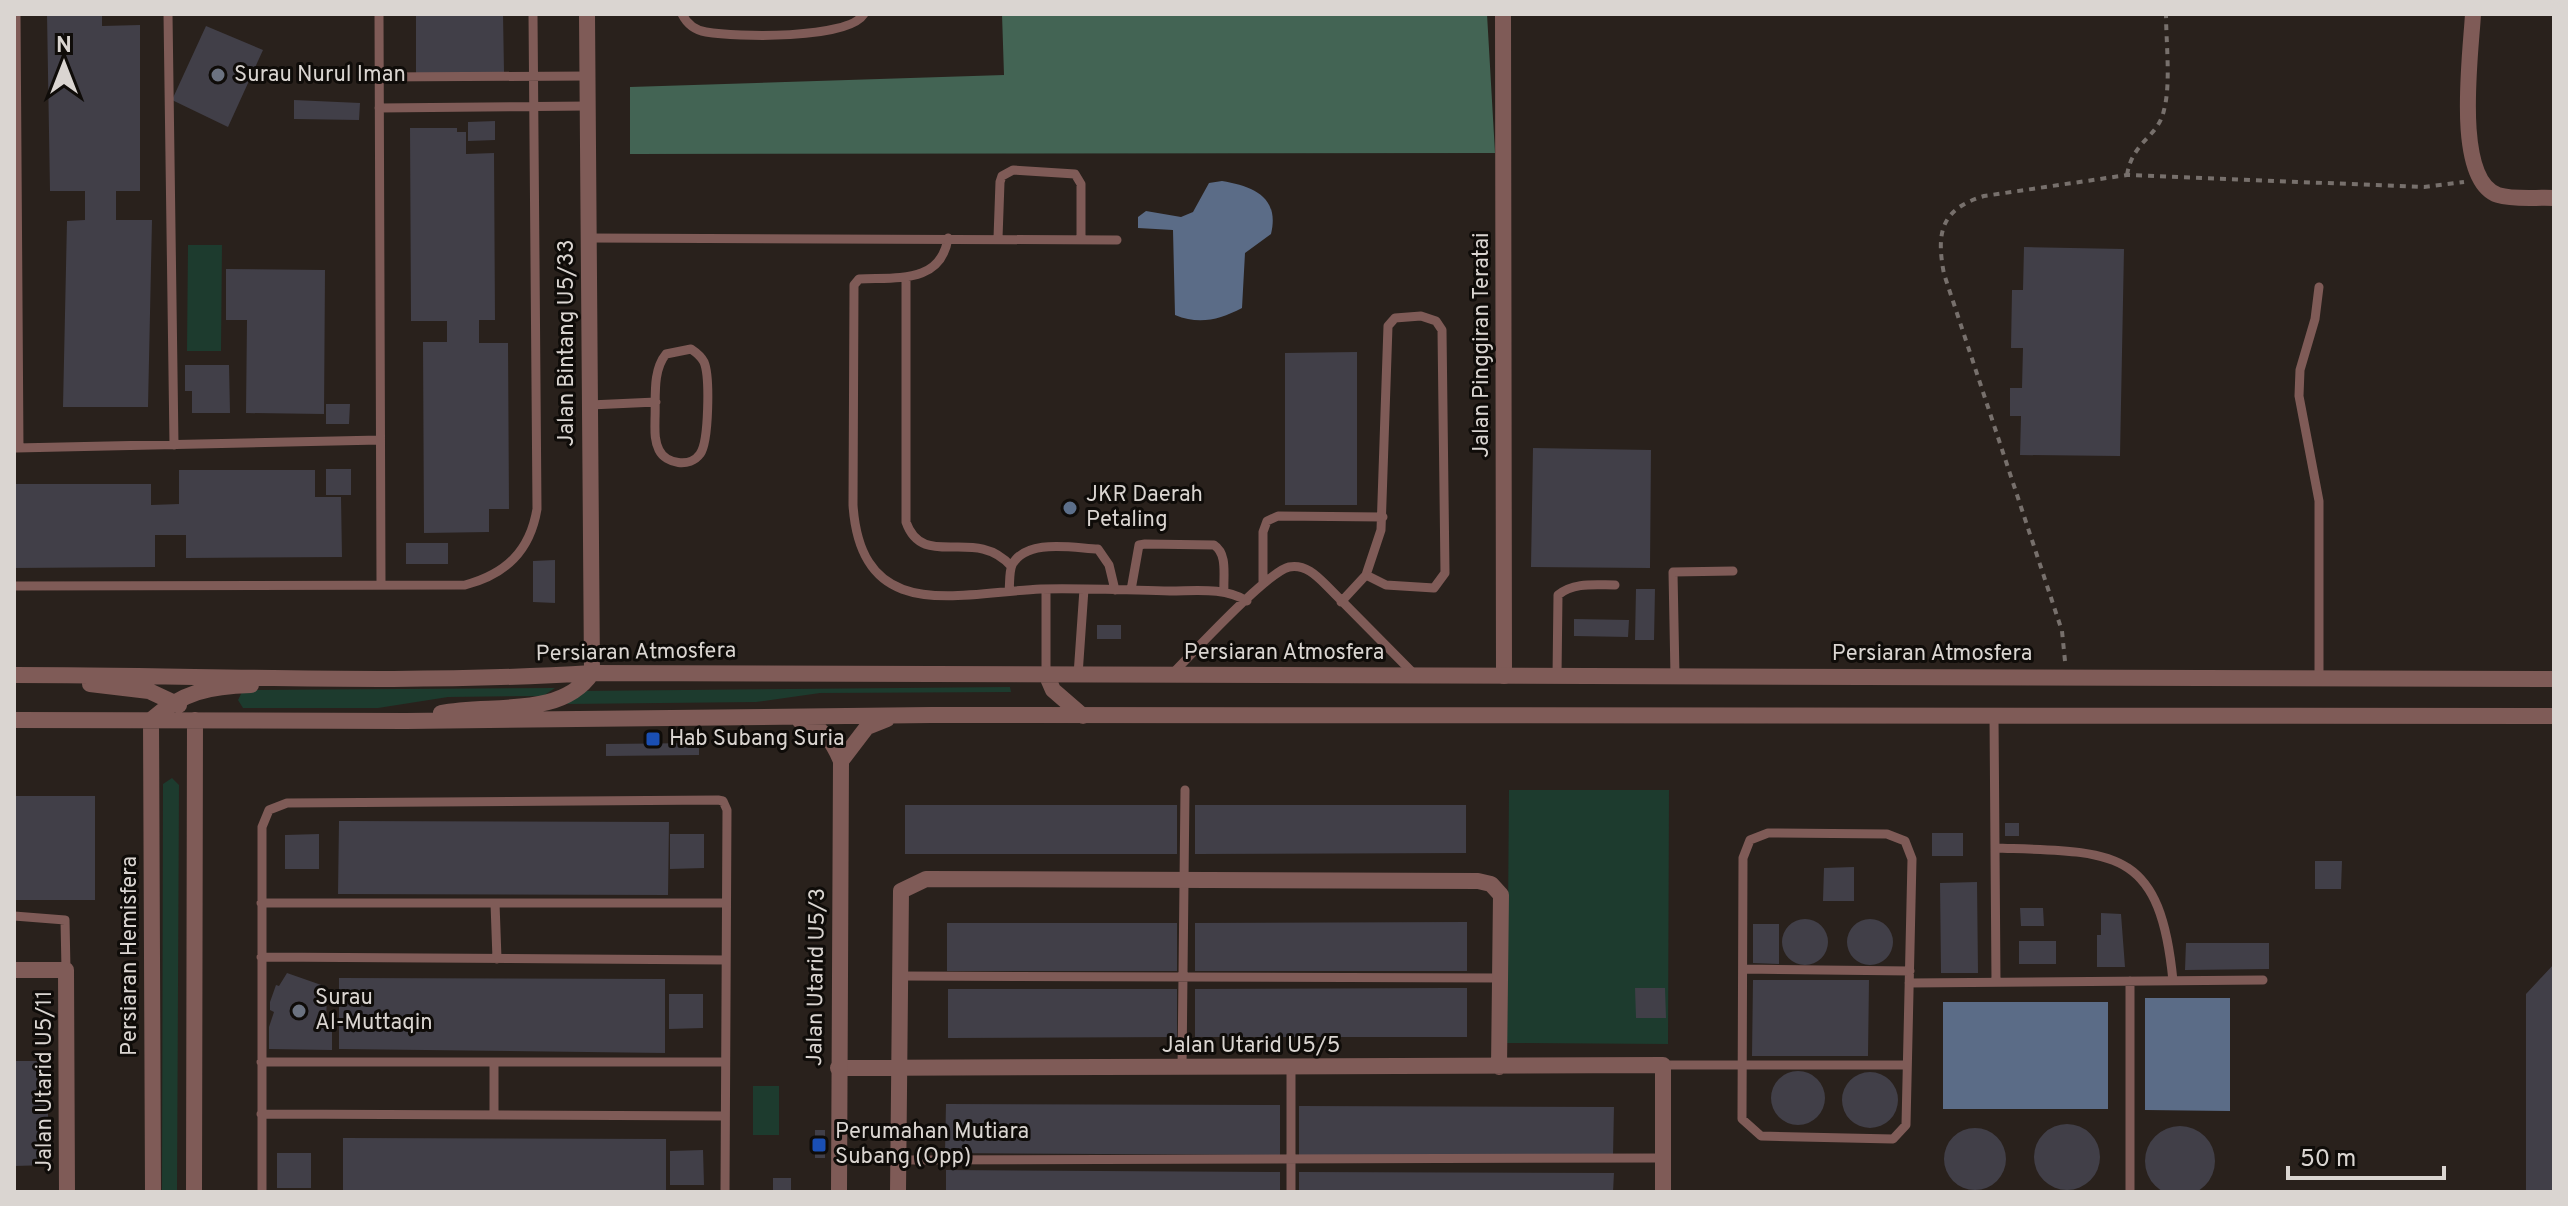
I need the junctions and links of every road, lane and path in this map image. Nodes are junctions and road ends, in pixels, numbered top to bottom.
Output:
1 (16, 14) edge
2 (168, 14) edge
3 (379, 14) edge
4 (533, 14) edge
5 (587, 14) edge
6 (682, 14) edge
7 (864, 14) edge
8 (1503, 14) edge
9 (2166, 14) edge
10 (2473, 14) edge
11 (588, 76) junction
12 (379, 77) junction
13 (533, 77) junction
14 (533, 106) junction
15 (588, 106) junction
16 (379, 108) junction
17 (2476, 174) junction
18 (2127, 175) junction
19 (2554, 198) edge
20 (588, 238) junction
21 (948, 238) junction
22 (998, 238) junction
23 (1081, 238) junction
24 (1117, 240) dead end
25 (906, 277) junction
26 (2319, 287) dead end
27 (656, 402) junction
28 (590, 405) junction
29 (380, 440) junction
30 (174, 445) junction
31 (17, 448) edge
32 (1383, 517) junction
33 (1011, 566) junction
34 (1733, 571) dead end
35 (1366, 575) junction
36 (381, 584) junction
37 (1263, 584) junction
38 (1615, 585) dead end
39 (14, 586) edge
40 (1046, 589) junction
41 (1084, 589) junction
42 (1115, 590) junction
43 (1131, 590) junction
44 (1009, 591) junction
45 (1224, 592) junction
46 (1247, 601) junction
47 (1341, 602) junction
48 (592, 673) junction
49 (1046, 674) junction
50 (1078, 675) junction
51 (1171, 675) junction
52 (1416, 676) junction
53 (1504, 676) junction
54 (1557, 676) junction
55 (1675, 676) junction
56 (14, 677) edge
57 (2065, 677) junction
58 (2319, 678) junction
59 (2554, 679) edge
60 (357, 681) junction
61 (1061, 697) junction
62 (173, 700) junction
63 (1994, 715) junction
64 (1041, 716) junction
65 (1083, 716) junction
66 (2554, 716) edge
67 (787, 717) junction
68 (892, 717) junction
69 (14, 720) edge
70 (151, 720) junction
71 (195, 720) junction
72 (406, 721) junction
73 (841, 761) junction
74 (1185, 790) dead end
75 (1995, 848) junction
76 (1184, 878) junction
77 (261, 903) junction
78 (495, 903) junction
79 (726, 903) junction
80 (14, 916) edge
81 (261, 957) junction
82 (497, 959) junction
83 (726, 960) junction
84 (1743, 969) junction
85 (14, 970) edge
86 (66, 970) junction
87 (1910, 971) junction
88 (902, 976) junction
89 (1184, 977) junction
90 (1500, 978) junction
91 (2263, 980) dead end
92 (2130, 981) junction
93 (2173, 981) junction
94 (1996, 982) junction
95 (1909, 983) junction
96 (261, 1062) junction
97 (494, 1062) junction
98 (725, 1062) junction
99 (1663, 1065) junction
100 (1742, 1065) junction
101 (1907, 1065) junction
102 (899, 1067) junction
103 (1499, 1067) junction
104 (838, 1068) junction
105 (1182, 1068) junction
106 (1291, 1069) junction
107 (261, 1114) junction
108 (494, 1115) junction
109 (725, 1116) junction
110 (1663, 1158) junction
111 (1291, 1159) junction
112 (898, 1160) junction
113 (67, 1192) edge
114 (153, 1192) edge
115 (194, 1192) edge
116 (262, 1192) edge
117 (725, 1192) edge
118 (839, 1192) edge
119 (898, 1192) edge
120 (1291, 1192) edge
121 (1663, 1192) edge
122 (2130, 1192) edge

1 - 31 lane
2 - 30 lane
3 - 12 lane
4 - 13 lane
5 - 11 street, Jalan Bintang U5/33
6 - 7 lane
8 - 53 street, Jalan Pinggiran Teratai
9 - 18 path
10 - 17 street
11 - 13 lane
11 - 15 street, Jalan Bintang U5/33
12 - 13 lane
12 - 16 lane
13 - 14 lane
14 - 15 lane
14 - 16 lane
14 - 36 lane
15 - 20 street, Jalan Bintang U5/33
16 - 29 lane
17 - 18 path
17 - 19 street
18 - 57 path
20 - 21 lane
20 - 28 street, Jalan Bintang U5/33
21 - 22 lane
21 - 25 lane
22 - 23 lane
22 - 23 lane
23 - 24 lane
25 - 33 lane
25 - 44 lane
26 - 58 lane
27 - 27 lane
27 - 28 lane
28 - 48 street, Jalan Bintang U5/33
29 - 30 lane
29 - 36 lane
30 - 31 lane
32 - 35 lane
32 - 35 lane
32 - 37 lane
33 - 42 lane
33 - 44 lane
34 - 55 lane
35 - 47 lane
36 - 39 lane
37 - 46 lane
37 - 47 lane
38 - 54 lane
40 - 41 lane
40 - 44 lane
40 - 49 lane
41 - 42 lane
41 - 50 lane
42 - 43 lane
43 - 45 lane
43 - 45 lane
45 - 46 lane
46 - 51 lane
47 - 52 lane
48 - 49 street, Persiaran Atmosfera
48 - 60 street, Persiaran Atmosfera
48 - 72 street
49 - 50 street, Persiaran Atmosfera
49 - 61 street
50 - 51 street, Persiaran Atmosfera
50 - 61 street
51 - 52 street, Persiaran Atmosfera
52 - 53 street, Persiaran Atmosfera
53 - 54 street, Persiaran Atmosfera
54 - 55 street, Persiaran Atmosfera
55 - 57 street, Persiaran Atmosfera
56 - 60 street, Persiaran Atmosfera
56 - 62 street
57 - 58 street, Persiaran Atmosfera
58 - 59 street, Persiaran Atmosfera
60 - 62 street
61 - 64 street
61 - 65 street
62 - 70 street
62 - 71 street
63 - 65 street
63 - 66 street
63 - 75 lane
64 - 65 street
64 - 68 street
67 - 68 street
67 - 72 street
67 - 73 street
68 - 73 street
69 - 70 street
70 - 71 street
70 - 114 street, Persiaran Hemisfera
71 - 72 street
71 - 115 street
73 - 104 street, Jalan Utarid U5/3
74 - 76 lane
75 - 93 lane
75 - 94 lane
76 - 88 street
76 - 89 lane
76 - 90 street
77 - 78 lane
77 - 79 lane
77 - 81 lane
78 - 79 lane
78 - 82 lane
79 - 83 lane
80 - 86 lane
81 - 82 lane
81 - 96 lane
82 - 83 lane
83 - 98 lane
84 - 87 lane
84 - 87 lane
84 - 100 lane
85 - 86 street
86 - 113 street, Jalan Utarid U5/11
87 - 95 lane
88 - 89 lane
88 - 102 street
89 - 90 lane
89 - 105 lane
90 - 103 street
91 - 93 lane
92 - 93 lane
92 - 94 lane
92 - 122 lane
94 - 95 lane
95 - 101 lane
96 - 97 lane
96 - 107 lane
97 - 98 lane
97 - 108 lane
98 - 109 lane
99 - 100 lane
99 - 103 street, Jalan Utarid U5/5
99 - 110 street
100 - 101 lane
100 - 101 lane
102 - 104 street, Jalan Utarid U5/5
102 - 105 street, Jalan Utarid U5/5
102 - 112 street
103 - 106 street, Jalan Utarid U5/5
104 - 118 street, Jalan Utarid U5/3
105 - 106 street, Jalan Utarid U5/5
106 - 111 lane
107 - 108 lane
107 - 116 lane
108 - 109 lane
109 - 117 lane
110 - 111 lane
110 - 121 street
111 - 112 lane
111 - 120 lane
112 - 119 street

